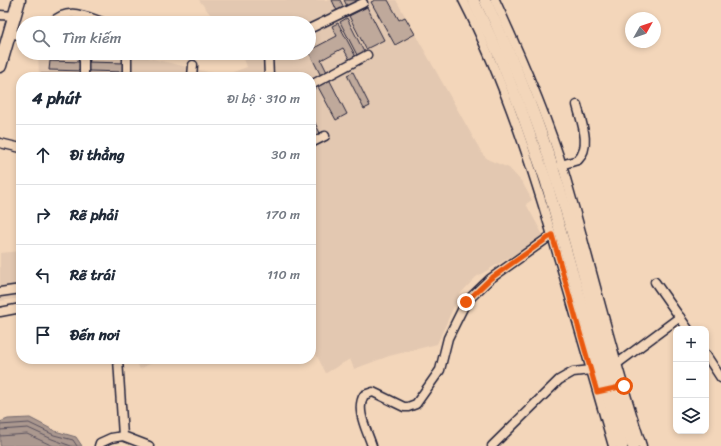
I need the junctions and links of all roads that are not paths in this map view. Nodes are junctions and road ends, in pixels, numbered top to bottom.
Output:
1 (20, 0) edge
2 (463, 0) edge
3 (473, 0) edge
4 (485, 0) edge
5 (495, 0) edge
6 (362, 3) dead end
7 (0, 15) edge
8 (14, 16) junction
9 (60, 16) edge
10 (79, 16) edge
11 (316, 26) edge
12 (10, 33) junction
13 (16, 34) edge
14 (367, 55) dead end
15 (84, 60) edge
16 (127, 60) edge
17 (268, 60) edge
18 (194, 65) dead end
19 (0, 66) edge
20 (84, 72) edge
21 (127, 72) edge
22 (193, 72) edge
23 (269, 72) edge
24 (316, 82) edge
25 (577, 105) dead end
26 (325, 136) dead end
27 (316, 140) edge
28 (0, 143) edge
29 (16, 147) edge
30 (561, 165) junction
31 (552, 235) junction
32 (655, 282) dead end
33 (16, 290) edge
34 (0, 292) edge
35 (16, 309) edge
36 (0, 312) edge
37 (680, 316) junction
38 (686, 326) edge
39 (709, 360) edge
40 (618, 363) junction
41 (118, 364) edge
42 (591, 370) junction
43 (721, 378) edge
44 (611, 389) junction
45 (123, 436) junction
46 (99, 446) edge
47 (149, 446) edge
48 (372, 446) edge
49 (492, 446) edge
50 (613, 446) edge
51 (622, 446) edge
52 (633, 446) edge
53 (642, 446) edge

1 - 8 highway
2 - 31 street
3 - 44 main road
4 - 44 main road
5 - 30 street
6 - 11 street
7 - 8 street
8 - 12 highway
9 - 10 street
12 - 13 street
12 - 19 highway
14 - 24 street
15 - 20 street
16 - 21 street
17 - 23 street
18 - 22 street
25 - 30 street
26 - 27 street
28 - 29 street
30 - 40 street
31 - 42 street
31 - 48 street
32 - 37 street
33 - 34 street
35 - 36 street
37 - 38 street
37 - 40 street
39 - 43 street
40 - 44 street
41 - 45 street
42 - 44 street
42 - 49 street
44 - 50 street
44 - 51 main road
44 - 52 main road
44 - 53 street
45 - 46 street
45 - 47 street

